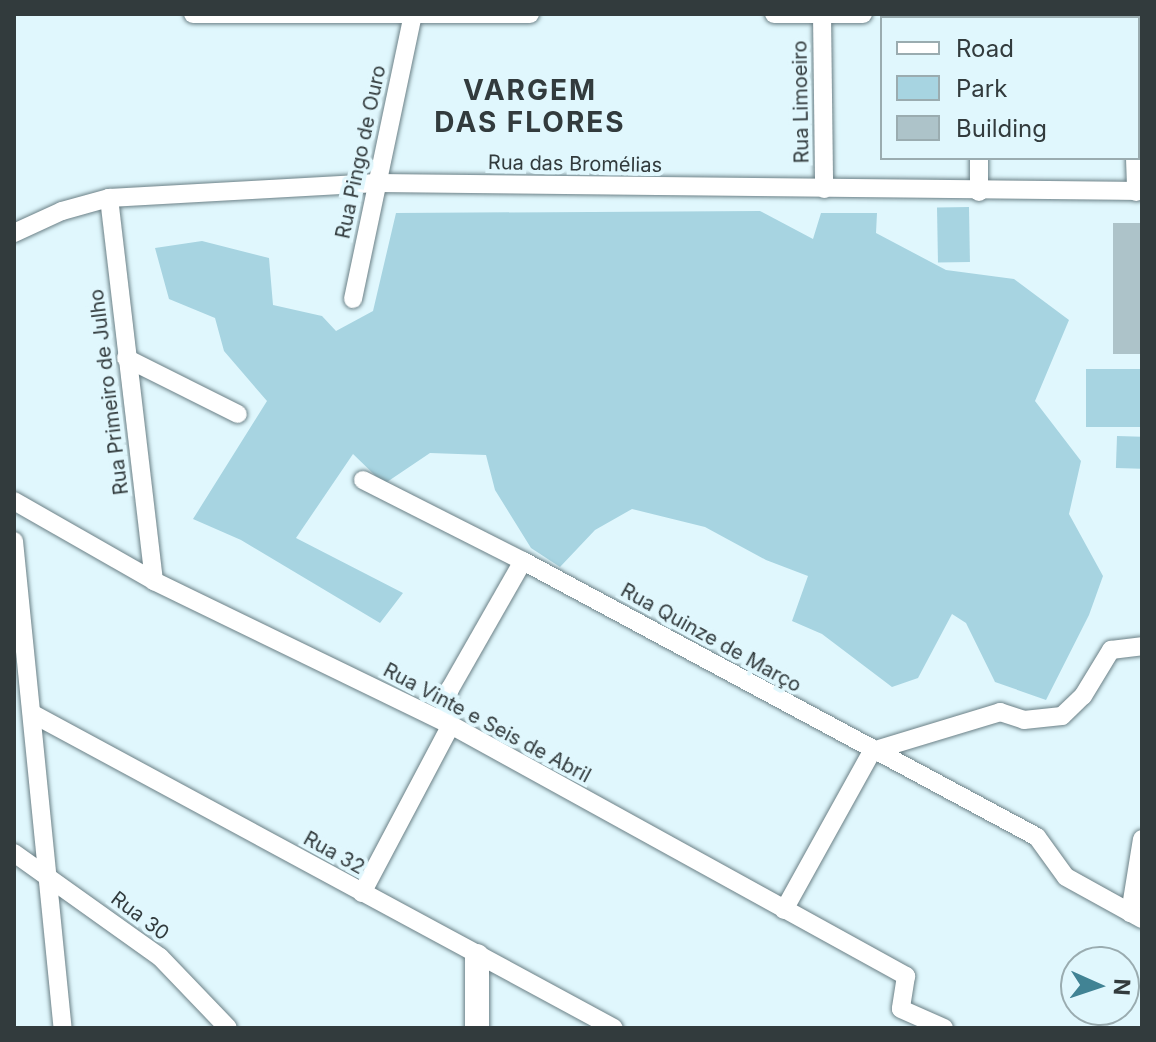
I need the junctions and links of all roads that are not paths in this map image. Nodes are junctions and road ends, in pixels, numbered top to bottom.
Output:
1 (193, 14) edge
2 (530, 14) edge
3 (774, 14) edge
4 (822, 14) edge
5 (863, 14) edge
6 (412, 15) edge
7 (979, 160) edge
8 (1135, 160) edge
9 (377, 183) junction
10 (824, 189) junction
11 (1139, 191) edge
12 (979, 192) junction
13 (109, 198) junction
14 (14, 233) edge
15 (353, 299) dead end
16 (126, 358) junction
17 (238, 414) dead end
18 (363, 480) dead end
19 (14, 501) edge
20 (14, 541) edge
21 (523, 561) junction
22 (154, 581) junction
23 (1142, 646) edge
24 (33, 714) junction
25 (451, 725) junction
26 (872, 751) junction
27 (1142, 839) edge
28 (14, 853) edge
29 (49, 875) junction
30 (362, 893) junction
31 (784, 910) junction
32 (1136, 916) edge
33 (477, 956) junction
34 (63, 1028) edge
35 (228, 1028) edge
36 (477, 1028) edge
37 (614, 1028) edge
38 (944, 1028) edge

1 - 6 street
2 - 6 street
3 - 4 street
4 - 5 street
4 - 10 street, Rua Limoeiro
6 - 9 street, Rua Pingo de Ouro
7 - 12 street
8 - 11 street
9 - 10 street, Rua das Bromélias
9 - 13 street, Rua das Bromélias
9 - 15 street, Rua Pingo de Ouro
10 - 12 street, Rua das Bromélias
11 - 12 street, Rua das Bromélias
13 - 14 street, Rua das Bromélias
13 - 16 street, Rua Primeiro de Julho
16 - 17 street
16 - 22 street, Rua Primeiro de Julho
18 - 21 street, Rua Quinze de Março
19 - 22 street, Rua Vinte e Seis de Abril
20 - 24 street
21 - 25 street
21 - 26 street, Rua Quinze de Março
22 - 25 street, Rua Vinte e Seis de Abril
23 - 26 street
24 - 29 street
24 - 30 street, Rua 32
25 - 30 street
25 - 31 street, Rua Vinte e Seis de Abril
26 - 31 street
26 - 32 street, Rua Quinze de Março
27 - 32 street
28 - 29 street, Rua 30
29 - 34 street
29 - 35 street, Rua 30
30 - 33 street, Rua 32
31 - 38 street, Rua Vinte e Seis de Abril
33 - 36 street
33 - 37 street, Rua 32

